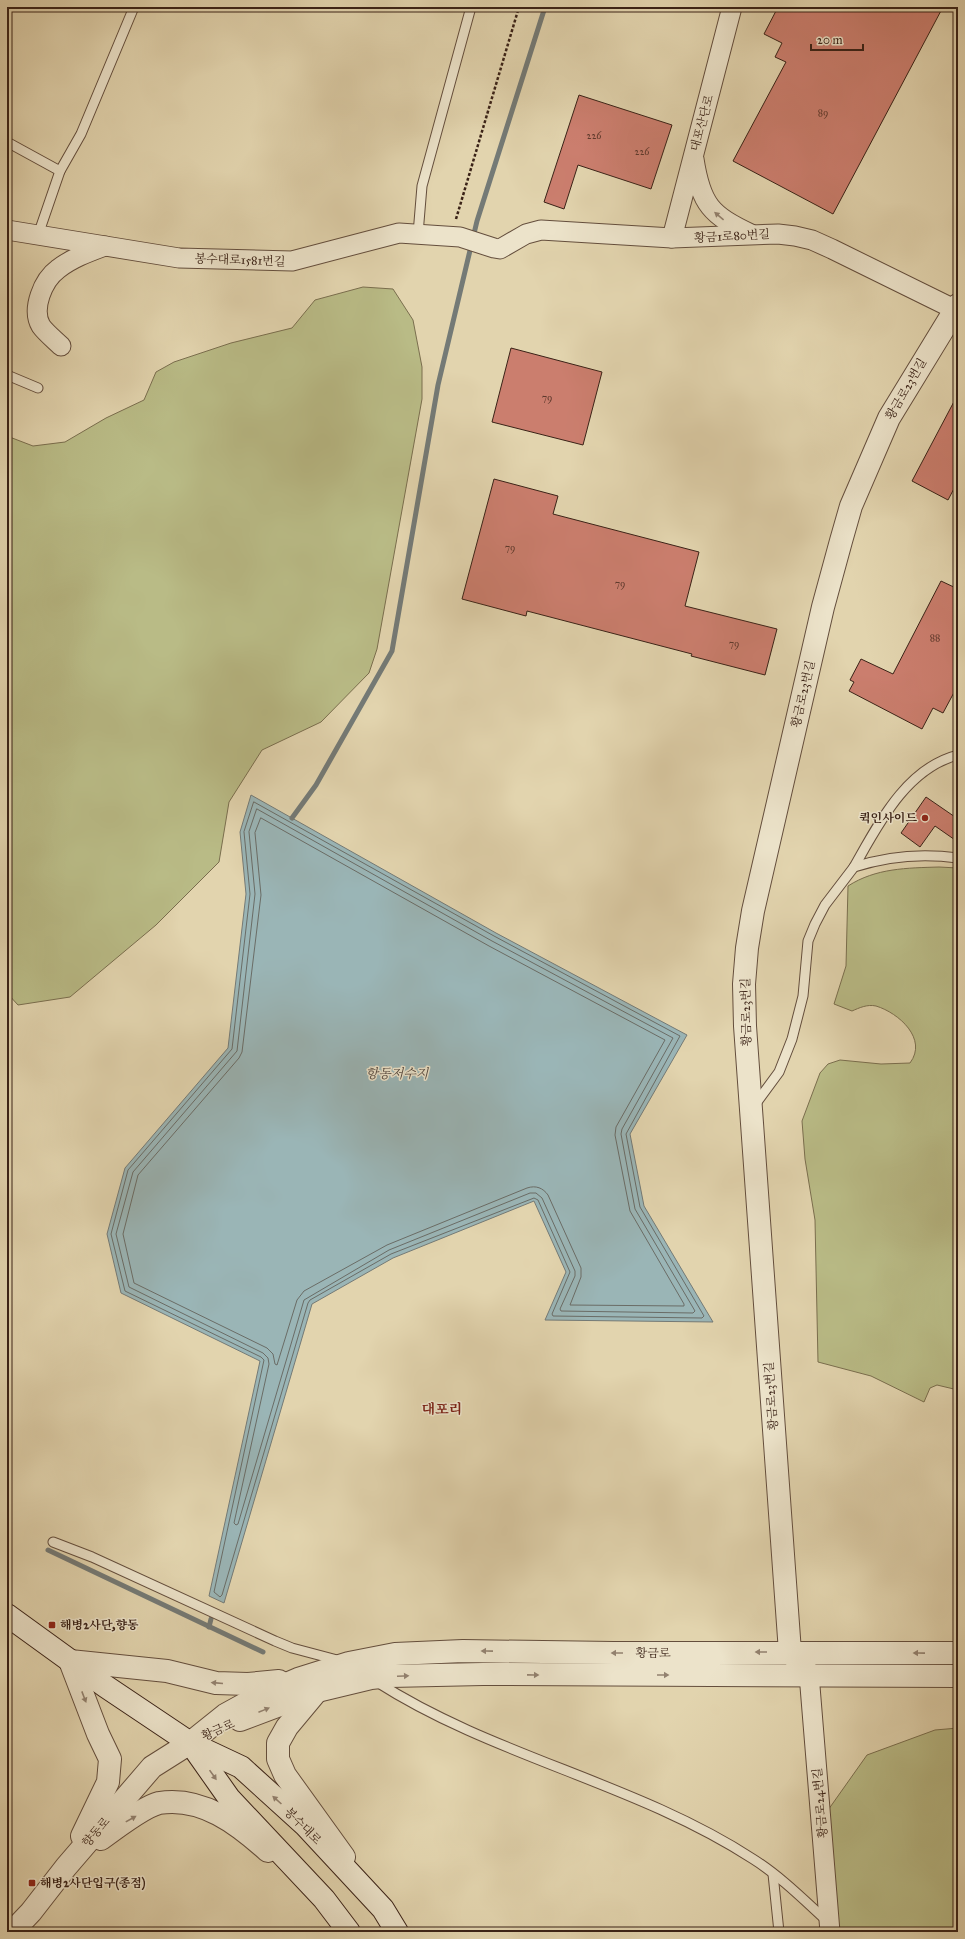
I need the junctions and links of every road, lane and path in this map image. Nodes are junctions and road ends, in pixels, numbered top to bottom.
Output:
1 (134, 7) edge
2 (471, 7) edge
3 (519, 7) edge
4 (732, 7) edge
5 (7, 142) edge
6 (694, 155) junction
7 (60, 171) junction
8 (7, 230) edge
9 (418, 234) junction
10 (38, 235) junction
11 (753, 235) junction
12 (455, 236) junction
13 (672, 238) junction
14 (105, 246) junction
15 (494, 248) joint
16 (957, 308) edge
17 (61, 346) dead end
18 (7, 375) edge
19 (38, 388) dead end
20 (958, 755) edge
21 (958, 858) edge
22 (854, 867) junction
23 (750, 1111) junction
24 (53, 1542) dead end
25 (7, 1615) edge
26 (790, 1652) junction
27 (958, 1653) edge
28 (70, 1661) junction
29 (349, 1662) junction
30 (809, 1674) junction
31 (958, 1676) edge
32 (371, 1678) junction
33 (298, 1679) junction
34 (316, 1691) junction
35 (190, 1743) junction
36 (66, 1867) junction
37 (773, 1874) junction
38 (324, 1899) junction
39 (383, 1909) junction
40 (829, 1927) edge
41 (12, 1932) edge
42 (350, 1932) edge
43 (397, 1932) edge
44 (779, 1932) edge

1 - 7 lane
2 - 9 lane
3 - 12 path
4 - 6 street, 대포산단로
5 - 7 lane
11 -> 6 street
6 - 13 street, 대포산단로
7 - 10 lane
8 - 10 street, 봉수대로1581번길
9 - 12 street, 봉수대로1581번길
9 - 14 street, 봉수대로1581번길
10 - 14 street, 봉수대로1581번길
11 - 13 street, 황금1로80번길
11 - 16 street, 황금1로80번길
12 - 15 street, 봉수대로1581번길
13 - 15 street, 황금1로80번길
14 - 17 street
16 - 23 street, 황금로23번길
18 - 19 lane
20 - 22 lane
21 - 22 lane
22 - 23 lane
23 - 26 street, 황금로23번길
24 - 29 lane, 황금로
25 - 28 street, 봉수대로
27 -> 26 street, 황금로
26 -> 29 street, 황금로
26 - 30 street
33 -> 28 street
28 - 35 street, 봉수대로
28 -> 36 street
29 - 33 street, 황금로
30 - 31 street, 황금로
32 -> 30 street, 황금로
30 - 40 street, 황금로24번길
32 - 34 street, 황금로
32 - 37 lane
33 - 35 street, 황금로
35 -> 34 street, 황금로
34 - 39 street
35 - 36 street, 향동로
35 -> 38 street, 봉수대로
39 -> 35 street, 봉수대로
36 -> 38 street
36 - 41 street, 향동로
37 - 40 lane
37 - 44 lane
38 - 42 street, 봉수대로
39 - 43 street, 봉수대로

